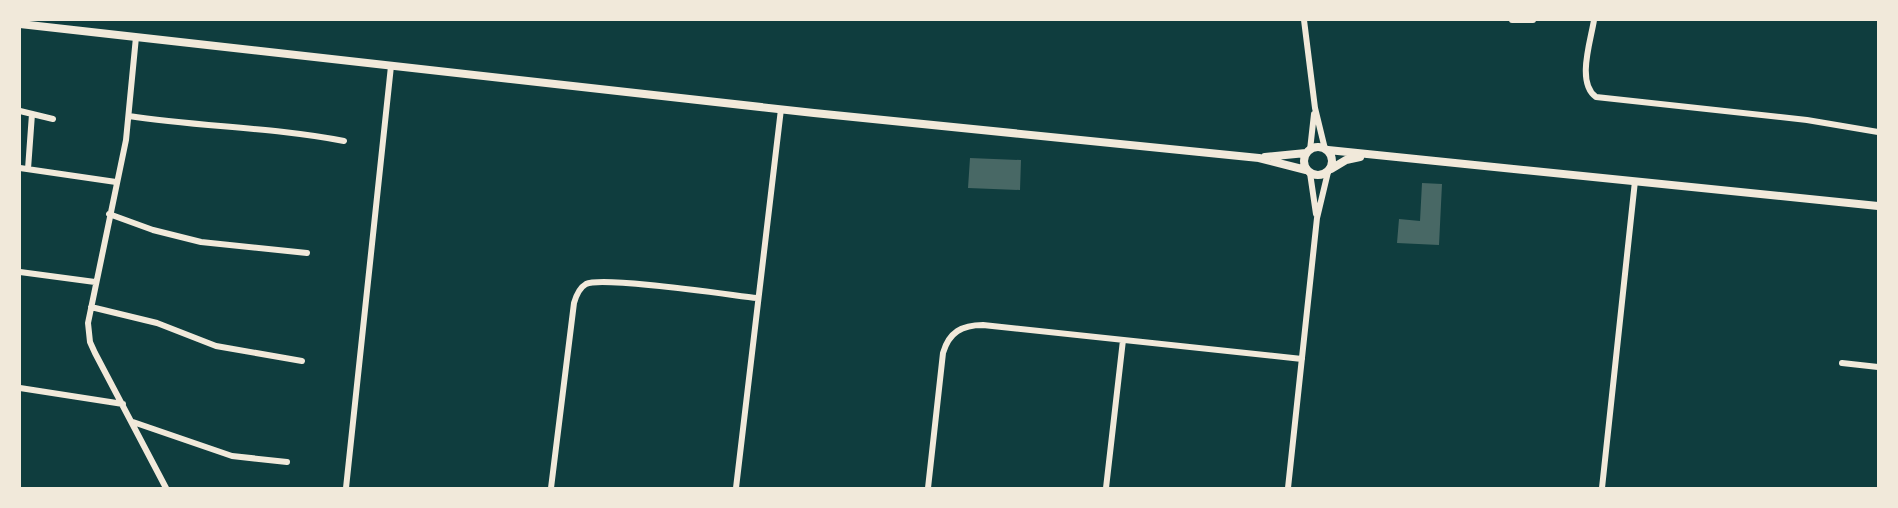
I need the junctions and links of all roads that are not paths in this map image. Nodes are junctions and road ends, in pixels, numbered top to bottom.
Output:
1 (1304, 20) edge
2 (1512, 20) edge
3 (1533, 20) edge
4 (1594, 20) edge
5 (20, 24) edge
6 (136, 37) junction
7 (391, 66) junction
8 (1315, 108) junction
9 (781, 109) junction
10 (20, 111) edge
11 (32, 114) junction
12 (129, 116) junction
13 (53, 118) dead end
14 (1878, 132) edge
15 (344, 141) dead end
16 (1326, 150) junction
17 (1308, 151) junction
18 (1372, 156) junction
19 (1258, 158) junction
20 (20, 168) edge
21 (28, 169) junction
22 (1329, 171) junction
23 (1308, 172) junction
24 (1635, 181) junction
25 (116, 182) junction
26 (1878, 206) edge
27 (109, 214) junction
28 (1317, 218) junction
29 (307, 253) dead end
30 (20, 272) edge
31 (95, 282) junction
32 (757, 298) junction
33 (91, 307) junction
34 (1122, 340) junction
35 (1302, 359) junction
36 (302, 361) dead end
37 (1842, 363) dead end
38 (1878, 367) edge
39 (20, 388) edge
40 (123, 404) junction
41 (132, 422) junction
42 (286, 462) dead end
43 (166, 489) edge
44 (346, 489) edge
45 (551, 489) edge
46 (736, 489) edge
47 (928, 489) edge
48 (1106, 489) edge
49 (1288, 489) edge
50 (1602, 489) edge

1 - 8 street
2 - 3 street
4 - 14 street
5 - 6 street
6 - 7 street
6 - 12 street
7 - 9 street
7 - 44 street
8 - 16 street
8 - 17 street
9 - 19 street
9 - 32 street
10 - 11 street
11 - 13 street
11 - 21 street
12 - 15 street
12 - 25 street
16 - 17 street
16 - 18 street
16 - 22 street
17 - 19 street
17 - 23 street
18 - 22 street
18 - 24 street
19 - 23 street
20 - 21 street
21 - 25 street
22 - 23 street
22 - 28 street
23 - 28 street
24 - 26 street
24 - 50 street
25 - 27 street
27 - 29 street
27 - 31 street
28 - 35 street
30 - 31 street
31 - 33 street
32 - 45 street
32 - 46 street
33 - 36 street
33 - 40 street
34 - 35 street
34 - 47 street
34 - 48 street
35 - 49 street
37 - 38 street
39 - 40 street
40 - 41 street
41 - 42 street
41 - 43 street

